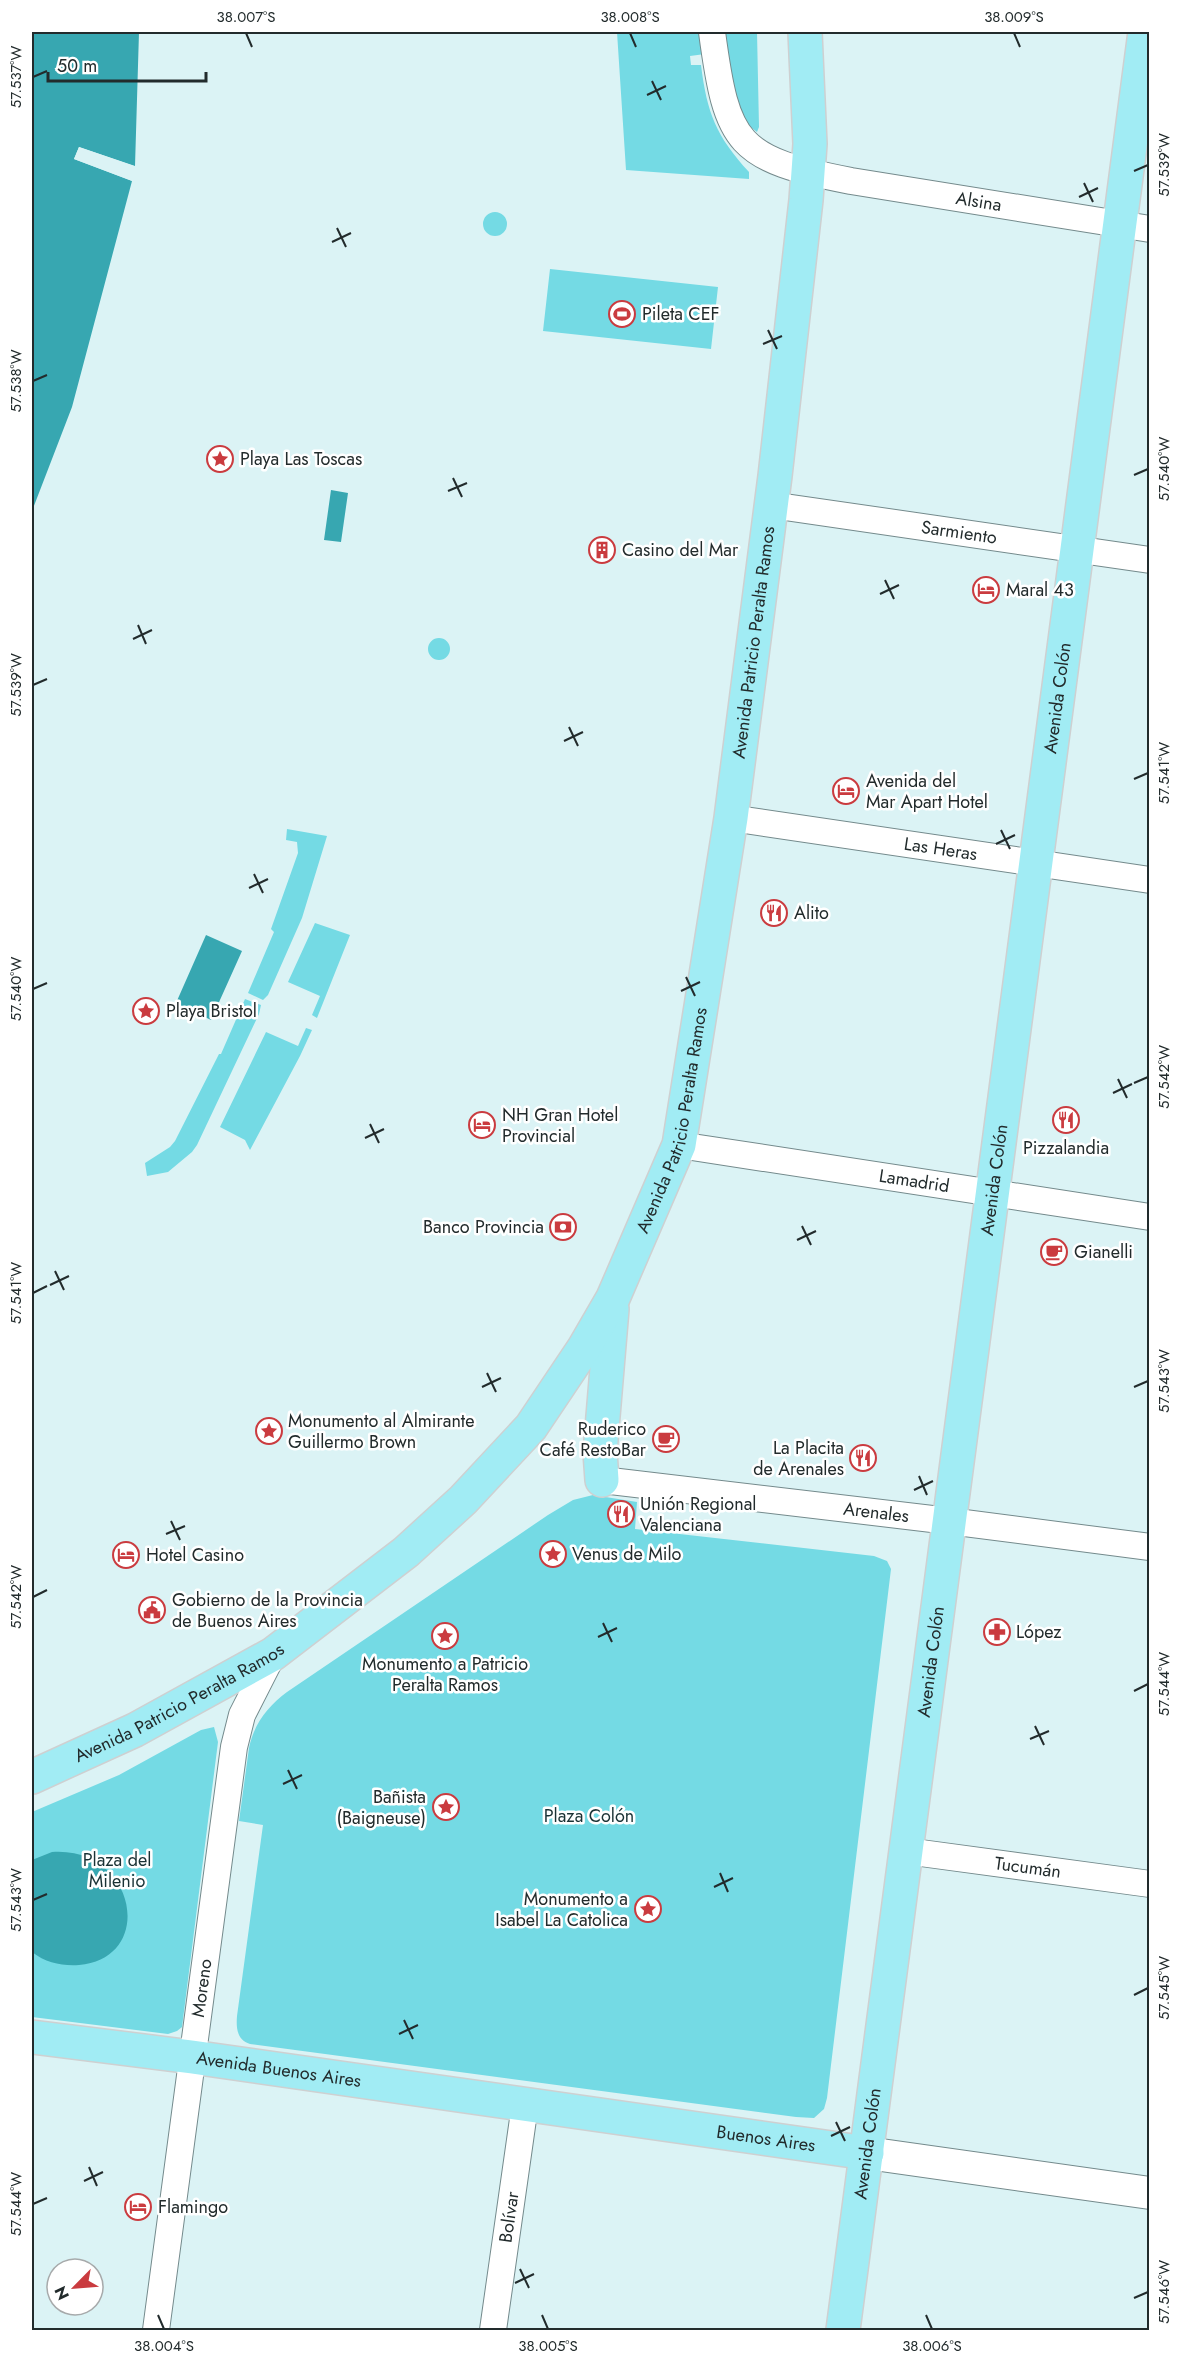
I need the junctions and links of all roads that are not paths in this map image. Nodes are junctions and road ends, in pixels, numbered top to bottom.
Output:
1 (712, 32) edge
2 (805, 32) edge
3 (1145, 32) edge
4 (809, 172) junction
5 (1135, 227) edge
6 (771, 505) junction
7 (1077, 549) junction
8 (1149, 560) edge
9 (730, 818) junction
10 (1036, 863) junction
11 (1149, 880) edge
12 (679, 1145) junction
13 (993, 1195) junction
14 (1149, 1217) edge
15 (613, 1298) junction
16 (602, 1480) joint
17 (949, 1521) junction
18 (1149, 1547) edge
19 (273, 1654) junction
20 (32, 1777) edge
21 (906, 1851) junction
22 (1149, 1884) edge
23 (32, 2037) edge
24 (192, 2057) junction
25 (525, 2105) junction
26 (867, 2153) junction
27 (1149, 2193) edge
28 (156, 2331) edge
29 (493, 2331) edge
30 (843, 2331) edge

1 - 4 street, Alsina
2 - 4 main road, Avenida Patricio Peralta Ramos
3 - 5 main road, Avenida Colón
4 - 5 street, Alsina
4 - 6 main road, Avenida Patricio Peralta Ramos
5 - 7 main road, Avenida Colón
6 - 7 street, Sarmiento
6 - 9 main road, Avenida Patricio Peralta Ramos
7 - 8 street, Sarmiento
7 - 10 main road, Avenida Colón
9 - 10 street, Las Heras
9 - 12 main road, Avenida Patricio Peralta Ramos
10 - 11 street, Las Heras
10 - 13 main road, Avenida Colón
12 - 13 street, Lamadrid
12 - 15 main road, Avenida Patricio Peralta Ramos
13 - 14 street, Lamadrid
13 - 17 main road, Avenida Colón
15 - 16 main road
15 - 19 main road, Avenida Patricio Peralta Ramos
16 - 17 street, Arenales
17 - 18 street, Arenales
17 - 21 main road, Avenida Colón
19 - 20 main road, Avenida Patricio Peralta Ramos
19 - 24 street, Moreno
21 - 22 street, Tucumán
21 - 26 main road, Avenida Colón
23 - 24 main road, Avenida Buenos Aires
24 - 25 main road, Avenida Buenos Aires
24 - 28 street, Moreno
25 - 26 main road, Buenos Aires
25 - 29 street, Bolívar
26 - 27 street, Buenos Aires
26 - 30 main road, Avenida Colón

